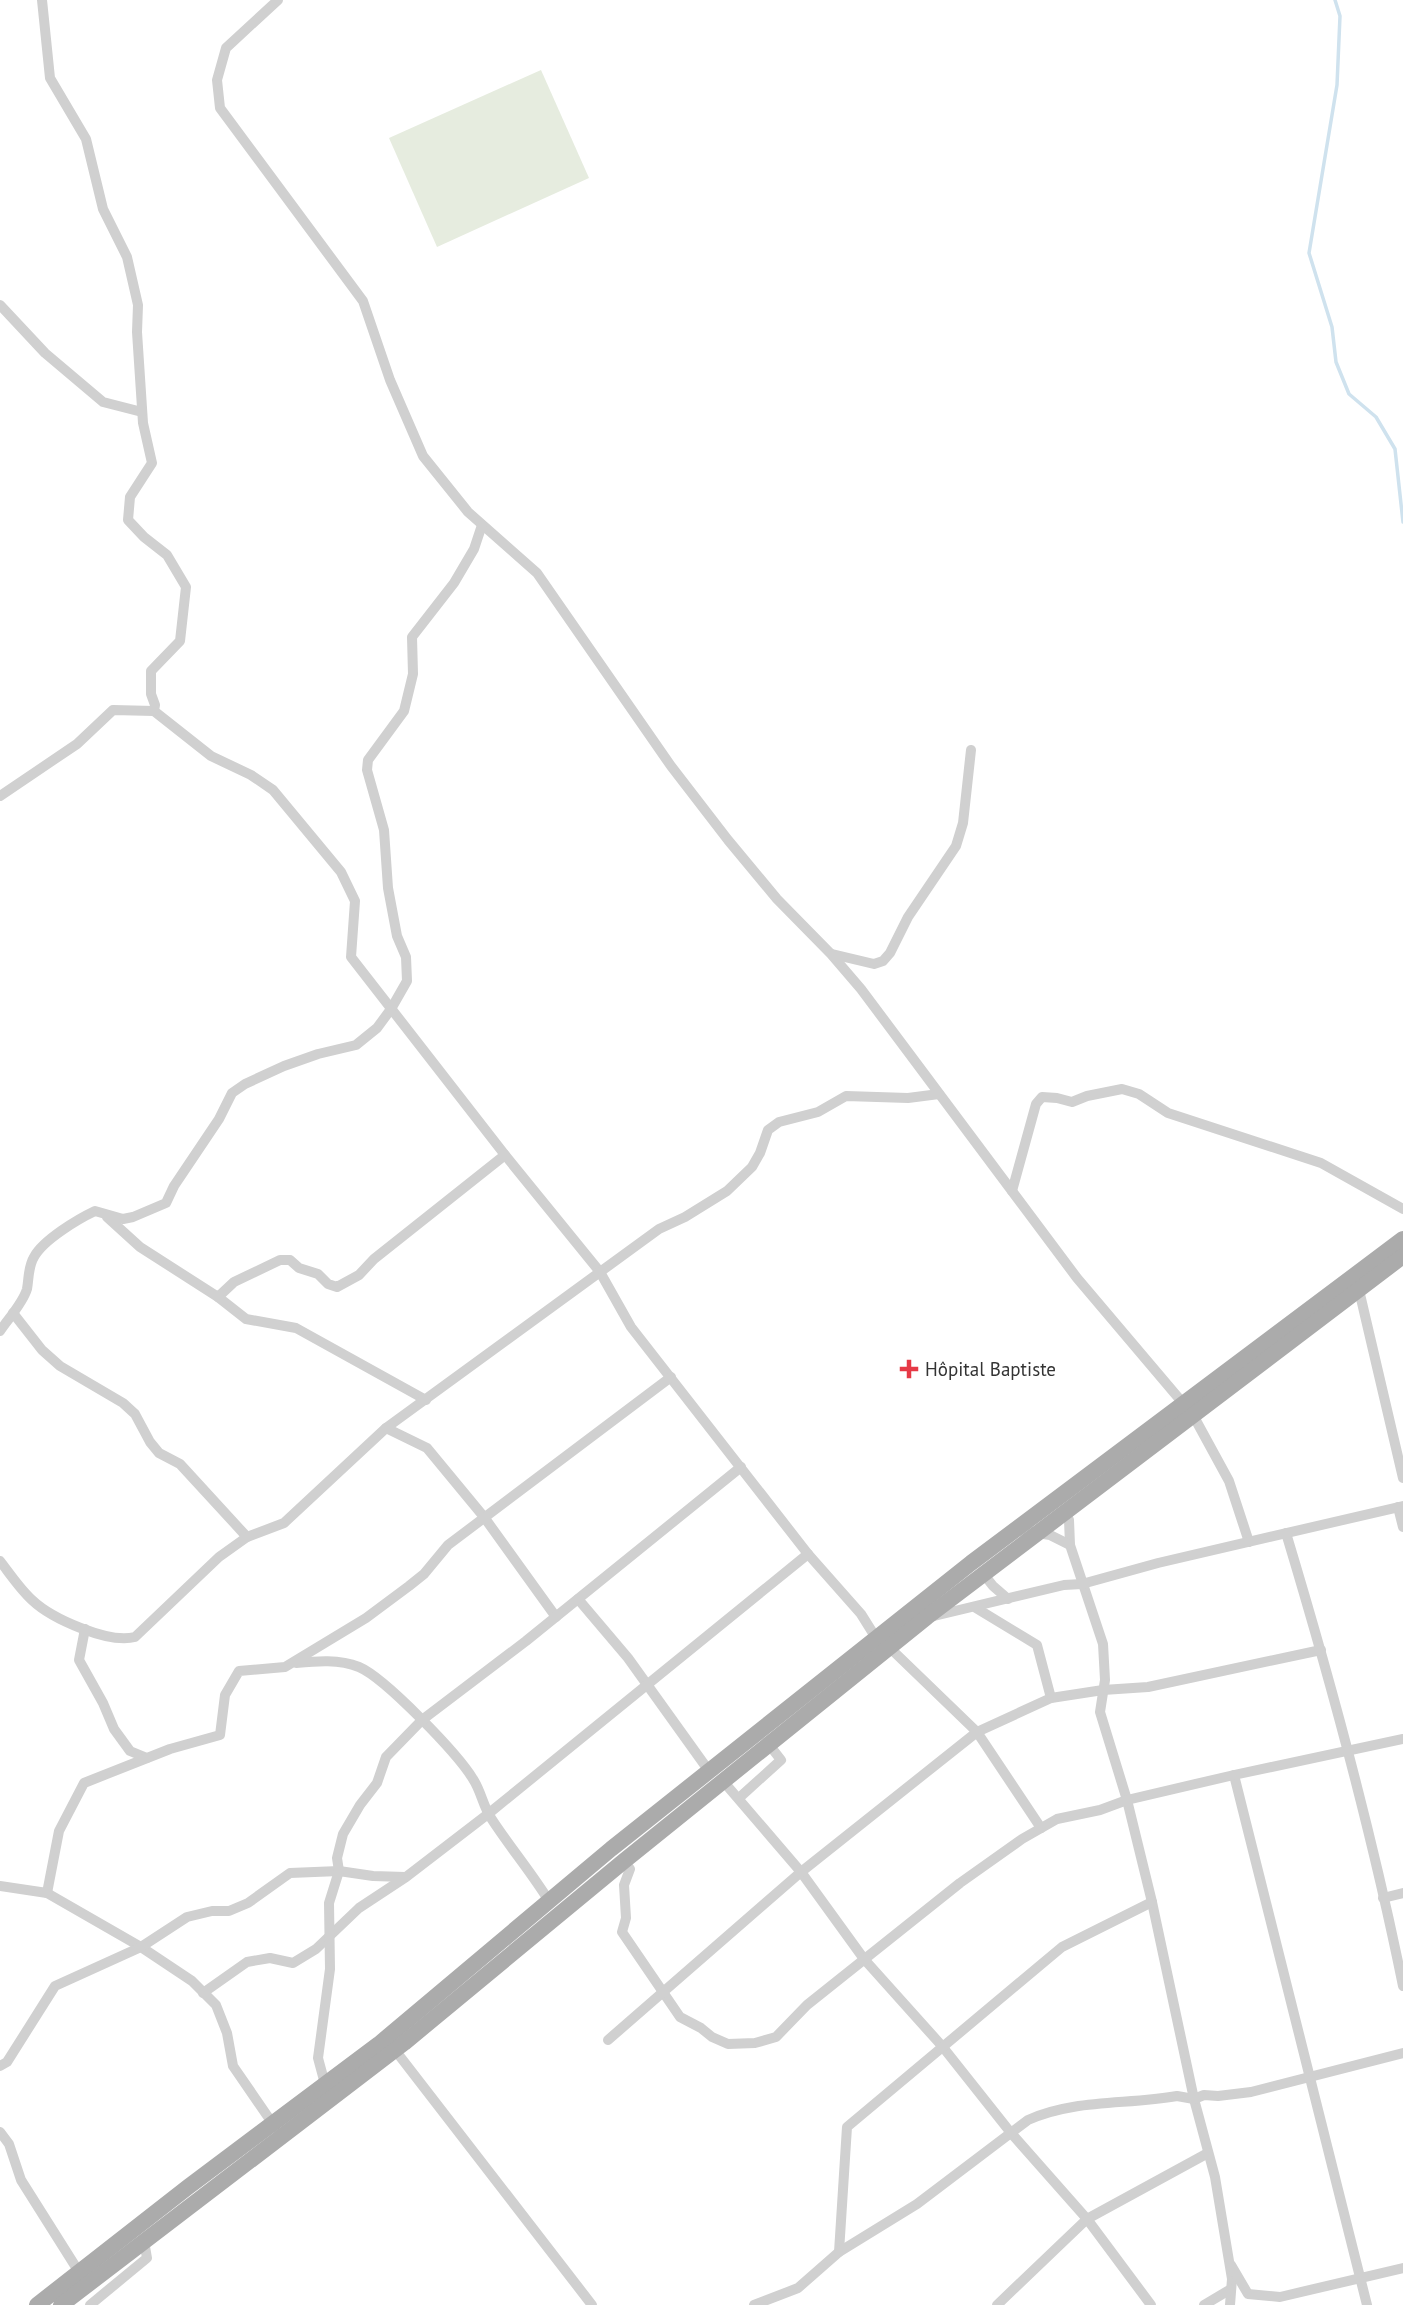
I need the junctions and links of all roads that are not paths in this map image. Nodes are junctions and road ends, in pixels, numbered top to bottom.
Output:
1 (42, 0) edge
2 (278, 0) edge
3 (0, 305) edge
4 (142, 412) junction
5 (482, 524) junction
6 (154, 711) junction
7 (971, 750) dead end
8 (0, 796) edge
9 (831, 954) junction
10 (391, 1009) junction
11 (939, 1094) junction
12 (505, 1155) junction
13 (1012, 1191) junction
14 (1403, 1209) edge
15 (103, 1214) junction
16 (1403, 1239) edge
17 (1403, 1256) edge
18 (600, 1272) junction
19 (1359, 1290) junction
20 (218, 1297) junction
21 (13, 1313) junction
22 (0, 1331) edge
23 (671, 1377) junction
24 (426, 1400) junction
25 (1188, 1410) junction
26 (386, 1428) junction
27 (741, 1467) junction
28 (1403, 1478) edge
29 (1400, 1506) edge
30 (1064, 1511) junction
31 (484, 1517) junction
32 (1403, 1527) edge
33 (1018, 1530) junction
34 (1039, 1533) junction
35 (1286, 1533) junction
36 (247, 1537) junction
37 (1249, 1542) junction
38 (1070, 1545) junction
39 (808, 1554) junction
40 (0, 1561) edge
41 (978, 1568) junction
42 (1082, 1584) junction
43 (578, 1599) junction
44 (1008, 1599) junction
45 (976, 1608) junction
46 (556, 1617) junction
47 (927, 1617) junction
48 (85, 1629) junction
49 (883, 1643) junction
50 (1321, 1650) junction
51 (292, 1663) junction
52 (648, 1684) junction
53 (1103, 1690) junction
54 (1051, 1698) junction
55 (422, 1720) junction
56 (977, 1732) junction
57 (756, 1734) junction
58 (1403, 1739) edge
59 (769, 1744) junction
60 (1348, 1752) junction
61 (148, 1758) junction
62 (709, 1771) junction
63 (1234, 1775) junction
64 (723, 1781) junction
65 (739, 1798) junction
66 (1128, 1800) junction
67 (488, 1814) junction
68 (1041, 1828) junction
69 (624, 1861) junction
70 (339, 1871) junction
71 (802, 1872) junction
72 (406, 1877) junction
73 (0, 1886) edge
74 (47, 1893) junction
75 (1403, 1893) edge
76 (1383, 1898) junction
77 (549, 1901) junction
78 (1152, 1902) junction
79 (330, 1936) junction
80 (141, 1947) junction
81 (864, 1959) junction
82 (1403, 1986) edge
83 (662, 1992) junction
84 (203, 1993) junction
85 (608, 2040) dead end
86 (942, 2046) junction
87 (395, 2050) junction
88 (1403, 2053) edge
89 (0, 2066) edge
90 (1308, 2076) junction
91 (332, 2088) junction
92 (1194, 2099) junction
93 (277, 2129) junction
94 (0, 2132) edge
95 (1011, 2133) junction
96 (1208, 2153) junction
97 (1087, 2220) junction
98 (144, 2241) junction
99 (839, 2252) junction
100 (1230, 2263) junction
101 (1403, 2268) edge
102 (79, 2272) junction
103 (1360, 2279) junction
104 (1231, 2289) junction
105 (37, 2305) edge
106 (61, 2305) edge
107 (90, 2305) edge
108 (592, 2305) edge
109 (754, 2305) edge
110 (998, 2305) edge
111 (1151, 2305) edge
112 (1204, 2305) edge
113 (1230, 2305) edge
114 (1367, 2305) edge

1 - 4 street
2 - 5 street
3 - 4 street
4 - 6 street
5 - 9 street
5 - 10 street
6 - 8 street
6 - 10 street
7 - 9 street
9 - 11 street
10 - 12 street
10 - 15 street
11 - 13 street
11 - 18 street
12 - 18 street
12 - 20 street
13 - 14 street
13 - 25 street
15 - 20 street
15 - 21 street
16 - 25 main road
17 - 19 main road
18 - 23 street
18 - 24 street
19 - 25 main road
19 - 28 street
20 - 24 street
21 - 22 street
21 - 36 street
23 - 27 street
23 - 31 street
24 - 26 street
25 - 30 main road
25 - 33 main road
25 - 37 street
26 - 31 street
26 - 36 street
27 - 39 street
27 - 43 street
29 - 32 street
29 - 35 street
30 - 34 main road
30 - 38 street
31 - 46 street
31 - 51 street
33 - 34 street
33 - 41 main road
34 - 38 street
34 - 41 main road
35 - 37 street
35 - 50 street
36 - 48 street
37 - 42 street
38 - 42 street
39 - 49 street
39 - 52 street
40 - 48 street
41 - 44 street
41 - 47 main road
41 - 49 main road
42 - 44 street
42 - 53 street
43 - 46 street
43 - 52 street
44 - 45 street
45 - 47 street
45 - 54 street
46 - 55 street
47 - 49 main road
48 - 61 street
49 - 56 street
49 - 57 main road
49 - 59 main road
50 - 53 street
50 - 60 street
51 - 55 street
51 - 61 street
52 - 62 street
52 - 67 street
53 - 54 street
53 - 66 street
54 - 56 street
55 - 67 street
55 - 70 street
56 - 68 street
56 - 71 street
57 - 59 street
57 - 62 main road
58 - 60 street
59 - 64 main road
59 - 65 street
60 - 63 street
60 - 76 street
61 - 74 street
62 - 77 main road
63 - 66 street
63 - 90 street
64 - 65 street
64 - 69 main road
65 - 71 street
66 - 68 street
66 - 78 street
67 - 72 street
67 - 77 street
68 - 81 street
69 - 83 street
69 - 87 main road
70 - 72 street
70 - 79 street
70 - 80 street
71 - 81 street
71 - 83 street
72 - 79 street
73 - 74 street
74 - 80 street
75 - 76 street
76 - 82 street
77 - 91 main road
78 - 86 street
78 - 92 street
79 - 84 street
79 - 91 street
80 - 84 street
80 - 89 street
81 - 83 street
81 - 86 street
83 - 85 street
84 - 93 street
86 - 95 street
86 - 99 street
87 - 91 main road
87 - 108 street
88 - 90 street
90 - 92 street
90 - 103 street
91 - 93 main road
92 - 95 street
92 - 96 street
93 - 98 main road
93 - 102 main road
94 - 102 street
95 - 97 street
95 - 99 street
96 - 97 street
96 - 100 street
97 - 110 street
97 - 111 street
98 - 106 main road
98 - 107 street
99 - 109 street
100 - 103 street
100 - 104 street
101 - 103 street
102 - 105 main road
103 - 114 street
104 - 112 street
104 - 113 street

